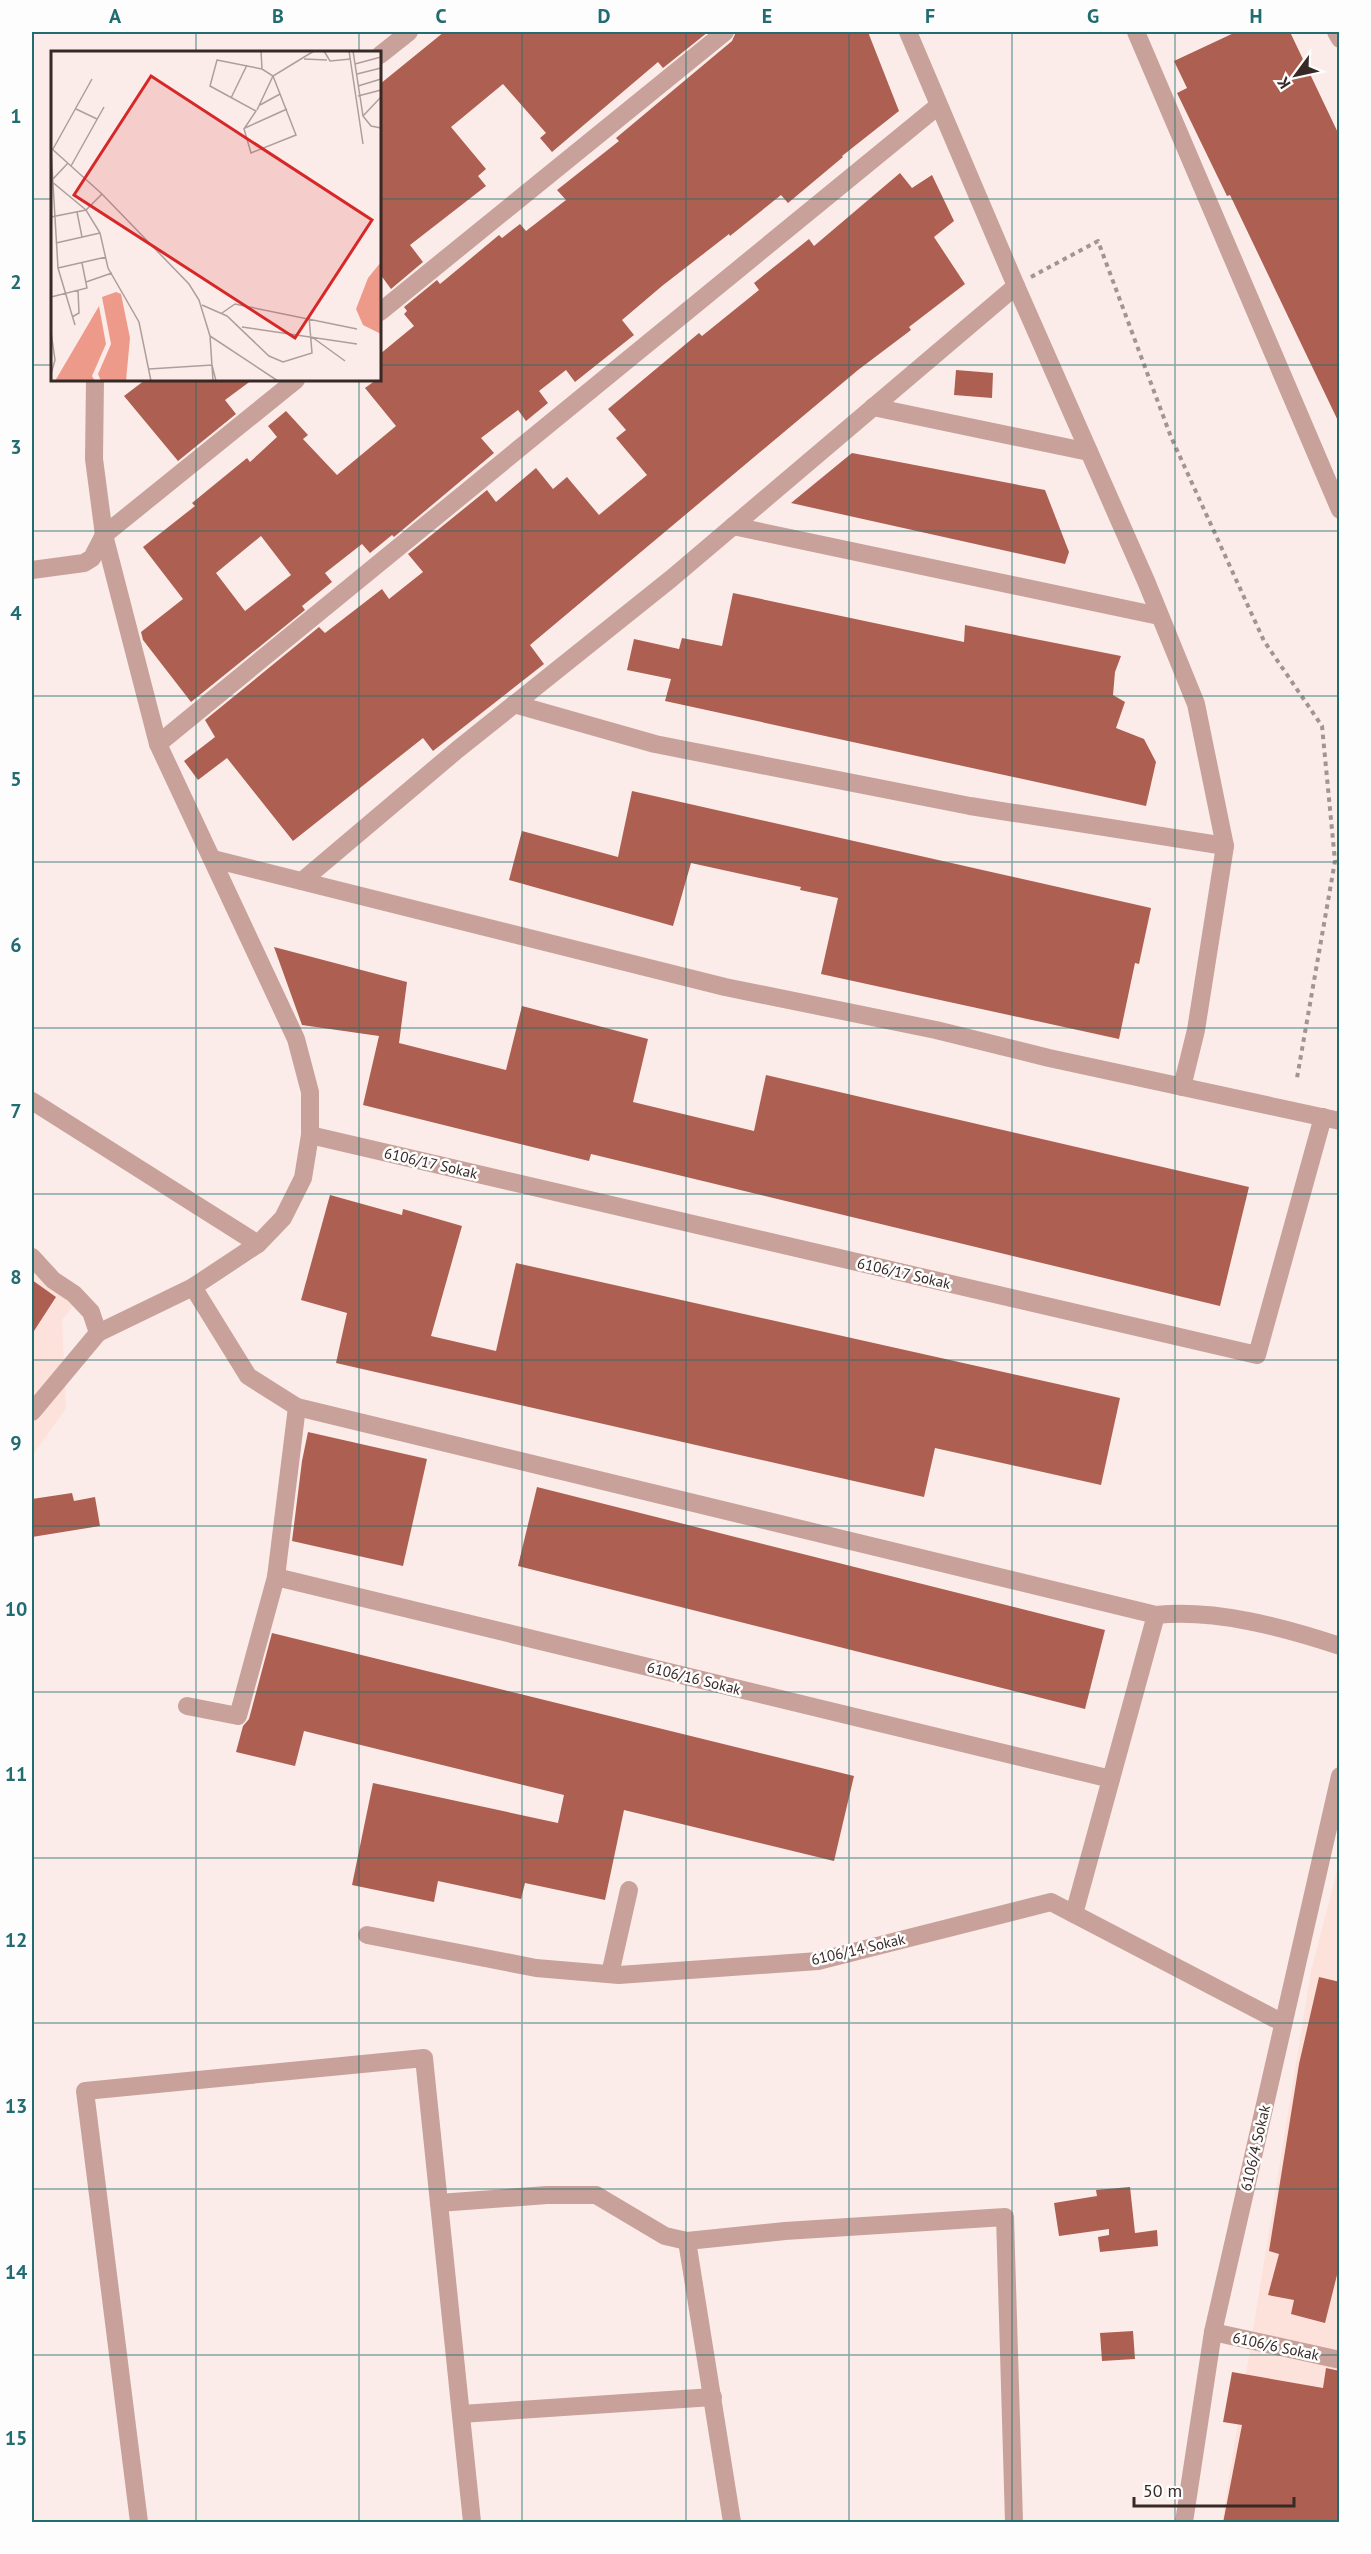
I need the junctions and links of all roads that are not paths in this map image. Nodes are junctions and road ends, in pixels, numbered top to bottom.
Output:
1 (409, 32) edge
2 (724, 32) edge
3 (908, 32) edge
4 (1136, 32) edge
5 (1336, 32) edge
6 (1340, 39) edge
7 (381, 54) edge
8 (938, 106) junction
9 (1016, 286) junction
10 (381, 311) edge
11 (95, 381) edge
12 (295, 381) edge
13 (873, 407) junction
14 (1089, 452) junction
15 (1340, 510) edge
16 (733, 526) junction
17 (104, 536) junction
18 (32, 570) edge
19 (1160, 616) junction
20 (514, 704) junction
21 (158, 744) junction
22 (1225, 846) junction
23 (213, 859) junction
24 (302, 881) junction
25 (1182, 1087) junction
26 (32, 1101) edge
27 (1331, 1119) edge
28 (310, 1135) junction
29 (258, 1244) junction
30 (32, 1257) edge
31 (193, 1287) junction
32 (98, 1333) junction
33 (297, 1407) junction
34 (32, 1412) edge
35 (276, 1577) junction
36 (1156, 1615) junction
37 (1340, 1646) edge
38 (187, 1706) dead end
39 (1340, 1776) edge
40 (1111, 1779) junction
41 (629, 1890) dead end
42 (1074, 1914) junction
43 (367, 1935) dead end
44 (610, 1974) junction
45 (1283, 2023) junction
46 (439, 2203) junction
47 (687, 2241) junction
48 (1213, 2332) junction
49 (1340, 2360) edge
50 (712, 2397) junction
51 (461, 2414) junction
52 (139, 2523) edge
53 (472, 2523) edge
54 (732, 2523) edge
55 (1014, 2523) edge
56 (1184, 2523) edge

1 - 7 street
2 - 10 street
3 - 8 street
4 - 15 street
5 - 6 street
8 - 9 street
8 - 21 street
9 - 13 street
9 - 14 street
11 - 17 street
12 - 17 street
13 - 14 street
13 - 16 street
14 - 19 street
16 - 19 street
16 - 20 street
17 - 18 street
17 - 21 street
19 - 22 street
20 - 22 street
20 - 24 street
21 - 23 street
22 - 25 street
23 - 24 street
23 - 28 street
24 - 25 street
25 - 27 street
26 - 29 street
27 - 28 street, 6106/17 Sokak
28 - 29 street
29 - 31 street
30 - 32 street
31 - 32 street
31 - 33 street
32 - 34 street
33 - 35 street
33 - 36 street
35 - 38 street
35 - 40 street, 6106/16 Sokak
36 - 37 street
36 - 40 street
39 - 45 street, 6106/4 Sokak
40 - 42 street
41 - 44 street
42 - 44 street, 6106/14 Sokak
42 - 45 street, 6106/14 Sokak
43 - 44 street, 6106/14 Sokak
45 - 48 street, 6106/4 Sokak
46 - 47 street
46 - 51 street
46 - 52 street
47 - 50 street
47 - 55 street
48 - 49 street, 6106/6 Sokak
48 - 56 street, 6106/4 Sokak
50 - 51 street
50 - 54 street
51 - 53 street

